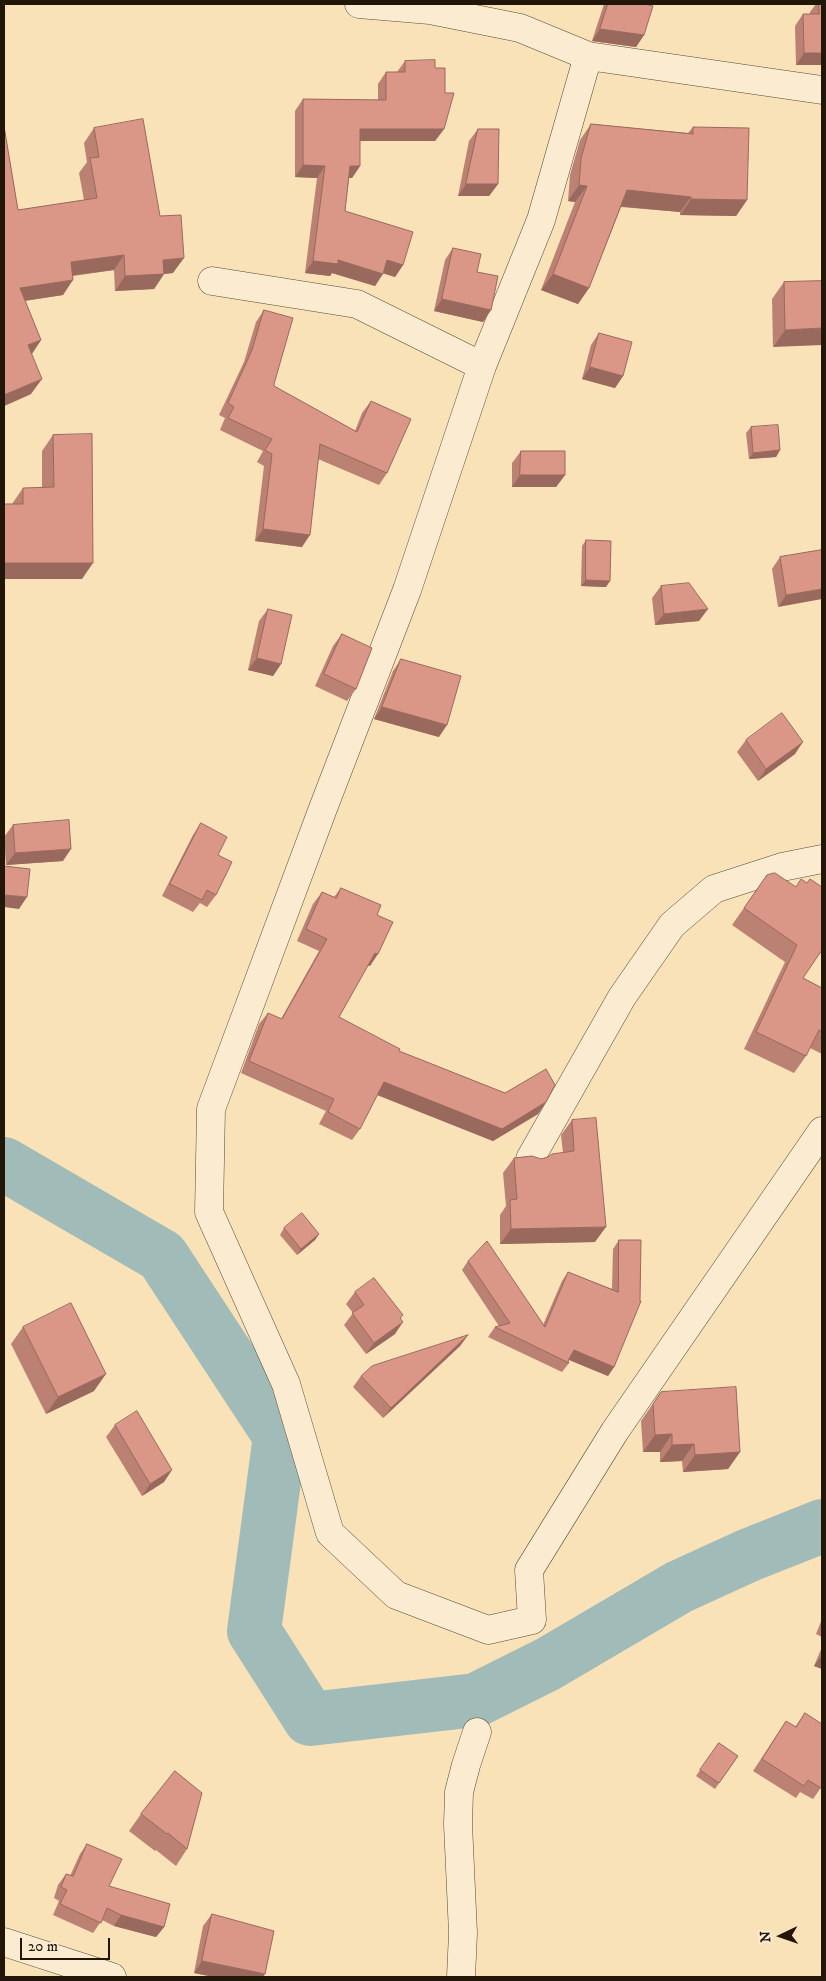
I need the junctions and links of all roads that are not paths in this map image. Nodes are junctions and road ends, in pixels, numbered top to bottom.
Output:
1 (359, 4) edge
2 (588, 56) junction
3 (822, 90) edge
4 (212, 281) dead end
5 (482, 366) junction
6 (822, 859) edge
7 (822, 1130) edge
8 (530, 1159) edge
9 (477, 1732) dead end
10 (4, 1942) edge
11 (112, 1977) edge
12 (461, 1977) edge

1 - 2 street
2 - 3 street
2 - 5 street
4 - 5 street
5 - 7 street
6 - 8 street
9 - 12 street
10 - 11 street

